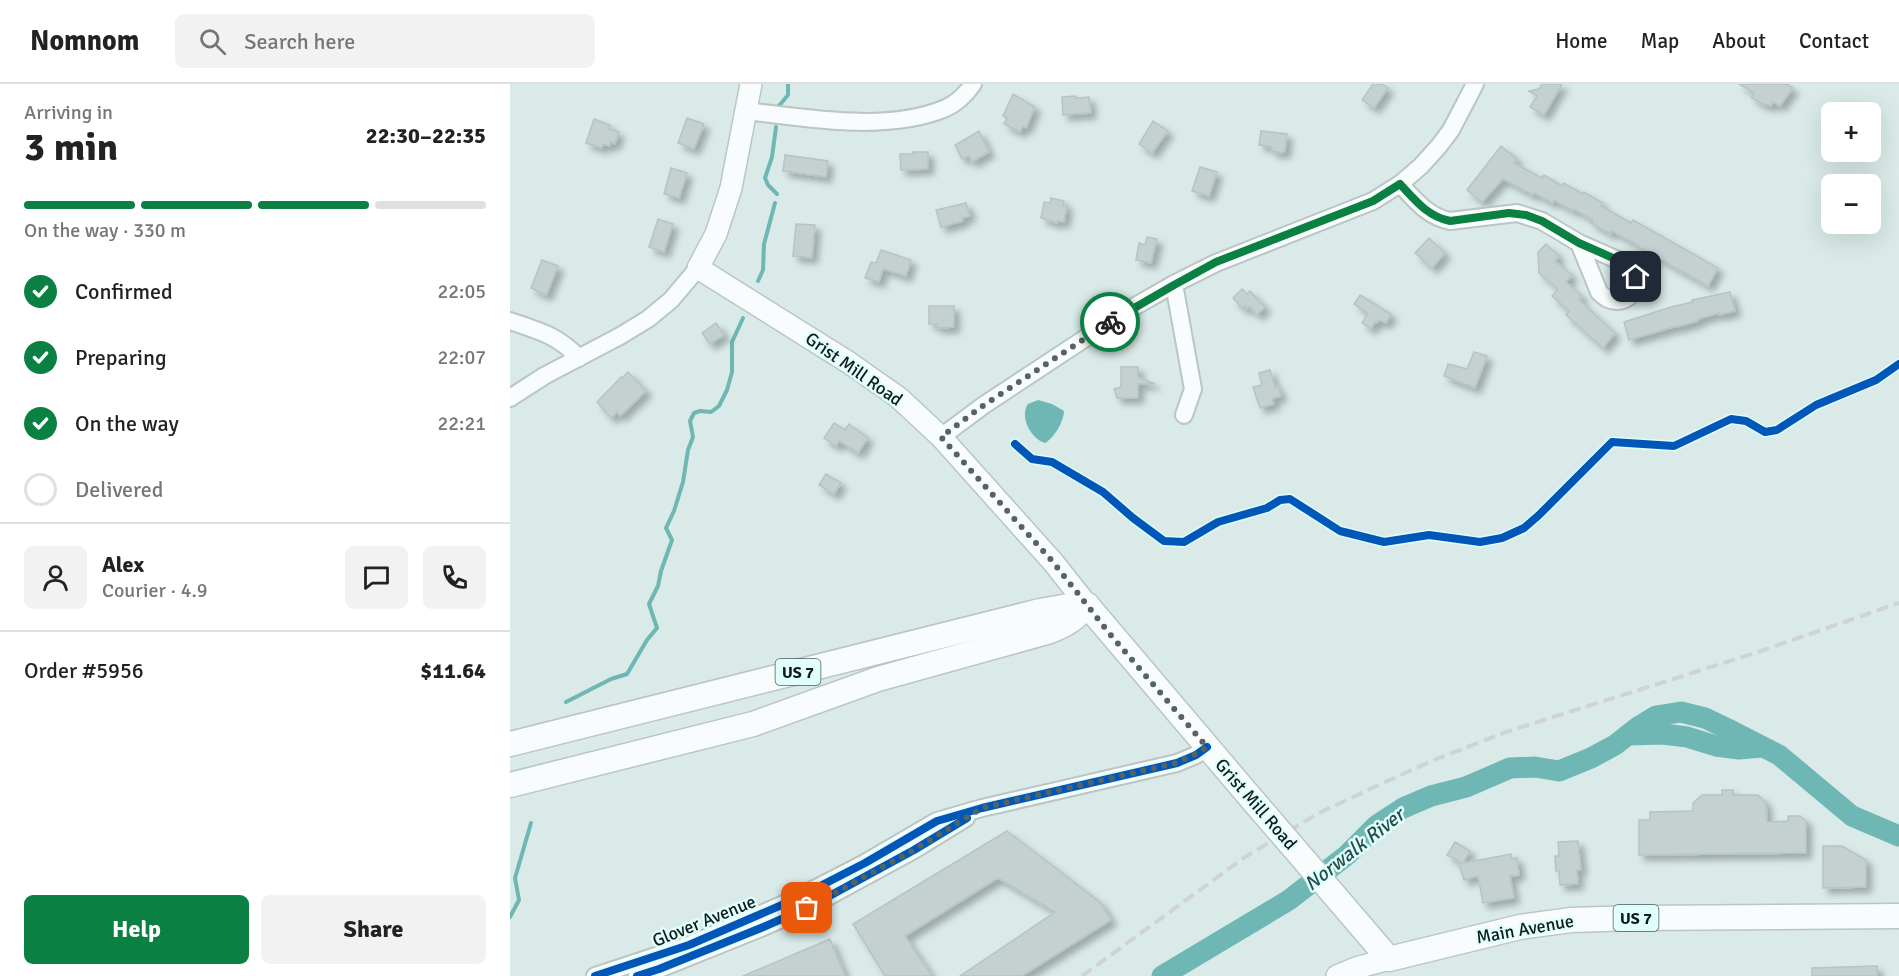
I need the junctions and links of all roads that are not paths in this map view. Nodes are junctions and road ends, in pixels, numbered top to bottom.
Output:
1 (751, 84) edge
2 (973, 84) edge
3 (1475, 84) edge
4 (746, 111) junction
5 (1400, 184) junction
6 (1579, 243) dead end
7 (698, 268) junction
8 (1174, 285) junction
9 (510, 321) edge
10 (579, 358) junction
11 (510, 398) edge
12 (1184, 415) dead end
13 (941, 437) junction
14 (1087, 605) junction
15 (510, 744) edge
16 (1207, 747) junction
17 (510, 785) edge
18 (982, 808) junction
19 (1899, 916) edge
20 (1389, 959) junction
21 (595, 976) edge
22 (637, 976) edge
23 (1337, 976) edge

1 - 4 main road
2 - 4 street
3 - 5 street
4 - 7 main road
5 - 6 street
5 - 8 street
7 - 10 street
7 - 13 main road, Grist Mill Road
8 - 12 street
8 - 13 street
9 - 10 street
10 - 11 street
13 - 14 main road, Grist Mill Road
14 - 15 highway, US 7
14 - 16 highway, Grist Mill Road
14 - 17 highway, US 7
16 - 18 street, Glover Avenue
16 - 20 highway, Grist Mill Road, bridge
18 - 21 street, Glover Avenue
18 - 22 street, Glover Avenue
19 - 20 highway, Main Avenue / US 7
20 - 23 main road, Main Avenue

